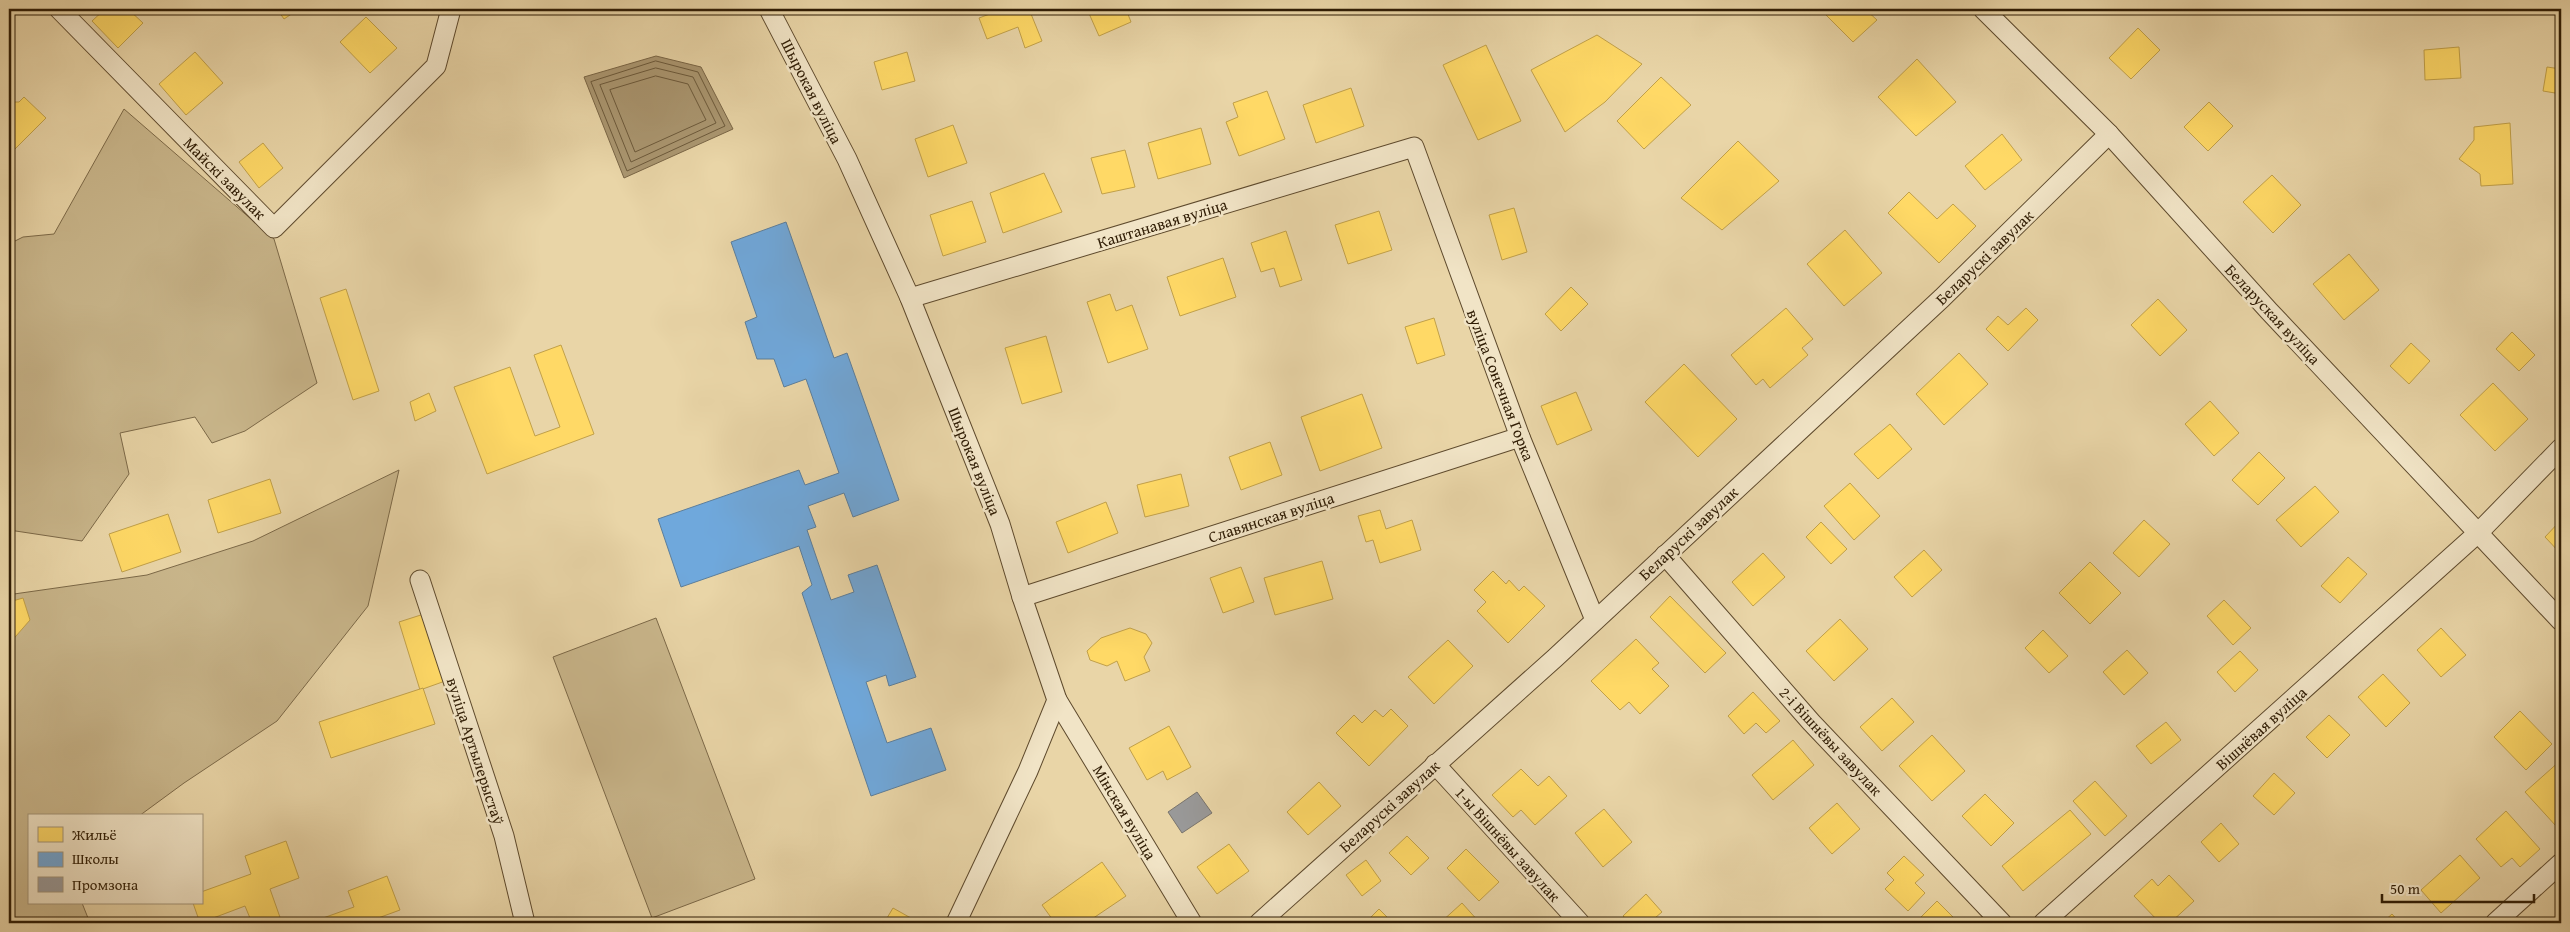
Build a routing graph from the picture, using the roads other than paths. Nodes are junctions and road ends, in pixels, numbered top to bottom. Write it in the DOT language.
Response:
graph roads {
  1 [pos="59,9"];
  2 [pos="451,9"];
  3 [pos="769,9"];
  4 [pos="1983,9"];
  5 [pos="2109,134"];
  6 [pos="1414,147"];
  7 [pos="910,298"];
  8 [pos="1520,436"];
  9 [pos="2561,448"];
  10 [pos="2479,532"];
  11 [pos="1665,555"];
  12 [pos="420,580"];
  13 [pos="1022,597"];
  14 [pos="1595,620"];
  15 [pos="2561,621"];
  16 [pos="1057,700"];
  17 [pos="1435,764"];
  18 [pos="2561,863"];
  19 [pos="525,923"];
  20 [pos="956,923"];
  21 [pos="1192,923"];
  22 [pos="1259,923"];
  23 [pos="1580,923"];
  24 [pos="2002,923"];
  25 [pos="2044,923"];
  26 [pos="2495,923"];
  1 -- 2 [label="street, Майскі завулак"];
  3 -- 7 [label="street, Шырокая вуліца"];
  4 -- 5 [label="street, Беларуская вуліца"];
  5 -- 10 [label="street, Беларуская вуліца"];
  5 -- 11 [label="street, Беларускі завулак"];
  6 -- 7 [label="street, Каштанавая вуліца"];
  6 -- 8 [label="street, вуліца Сонечная Горка"];
  7 -- 13 [label="street, Шырокая вуліца"];
  8 -- 13 [label="street, Славянская вуліца"];
  8 -- 14 [label="street, вуліца Сонечная Горка"];
  9 -- 10 [label="street, Вішнёвая вуліца"];
  10 -- 15 [label="street, Беларуская вуліца"];
  10 -- 25 [label="street, Вішнёвая вуліца"];
  11 -- 14 [label="street, Беларускі завулак"];
  11 -- 24 [label="street, 2-і Вішнёвы завулак"];
  12 -- 19 [label="street, вуліца Артылерыстаў"];
  13 -- 16 [label="street, Шырокая вуліца"];
  14 -- 17 [label="street, Беларускі завулак"];
  16 -- 20 [label="street"];
  16 -- 21 [label="street, Мінская вуліца"];
  17 -- 22 [label="street, Беларускі завулак"];
  17 -- 23 [label="street, 1-ы Вішнёвы завулак"];
  18 -- 26 [label="street"];
}
